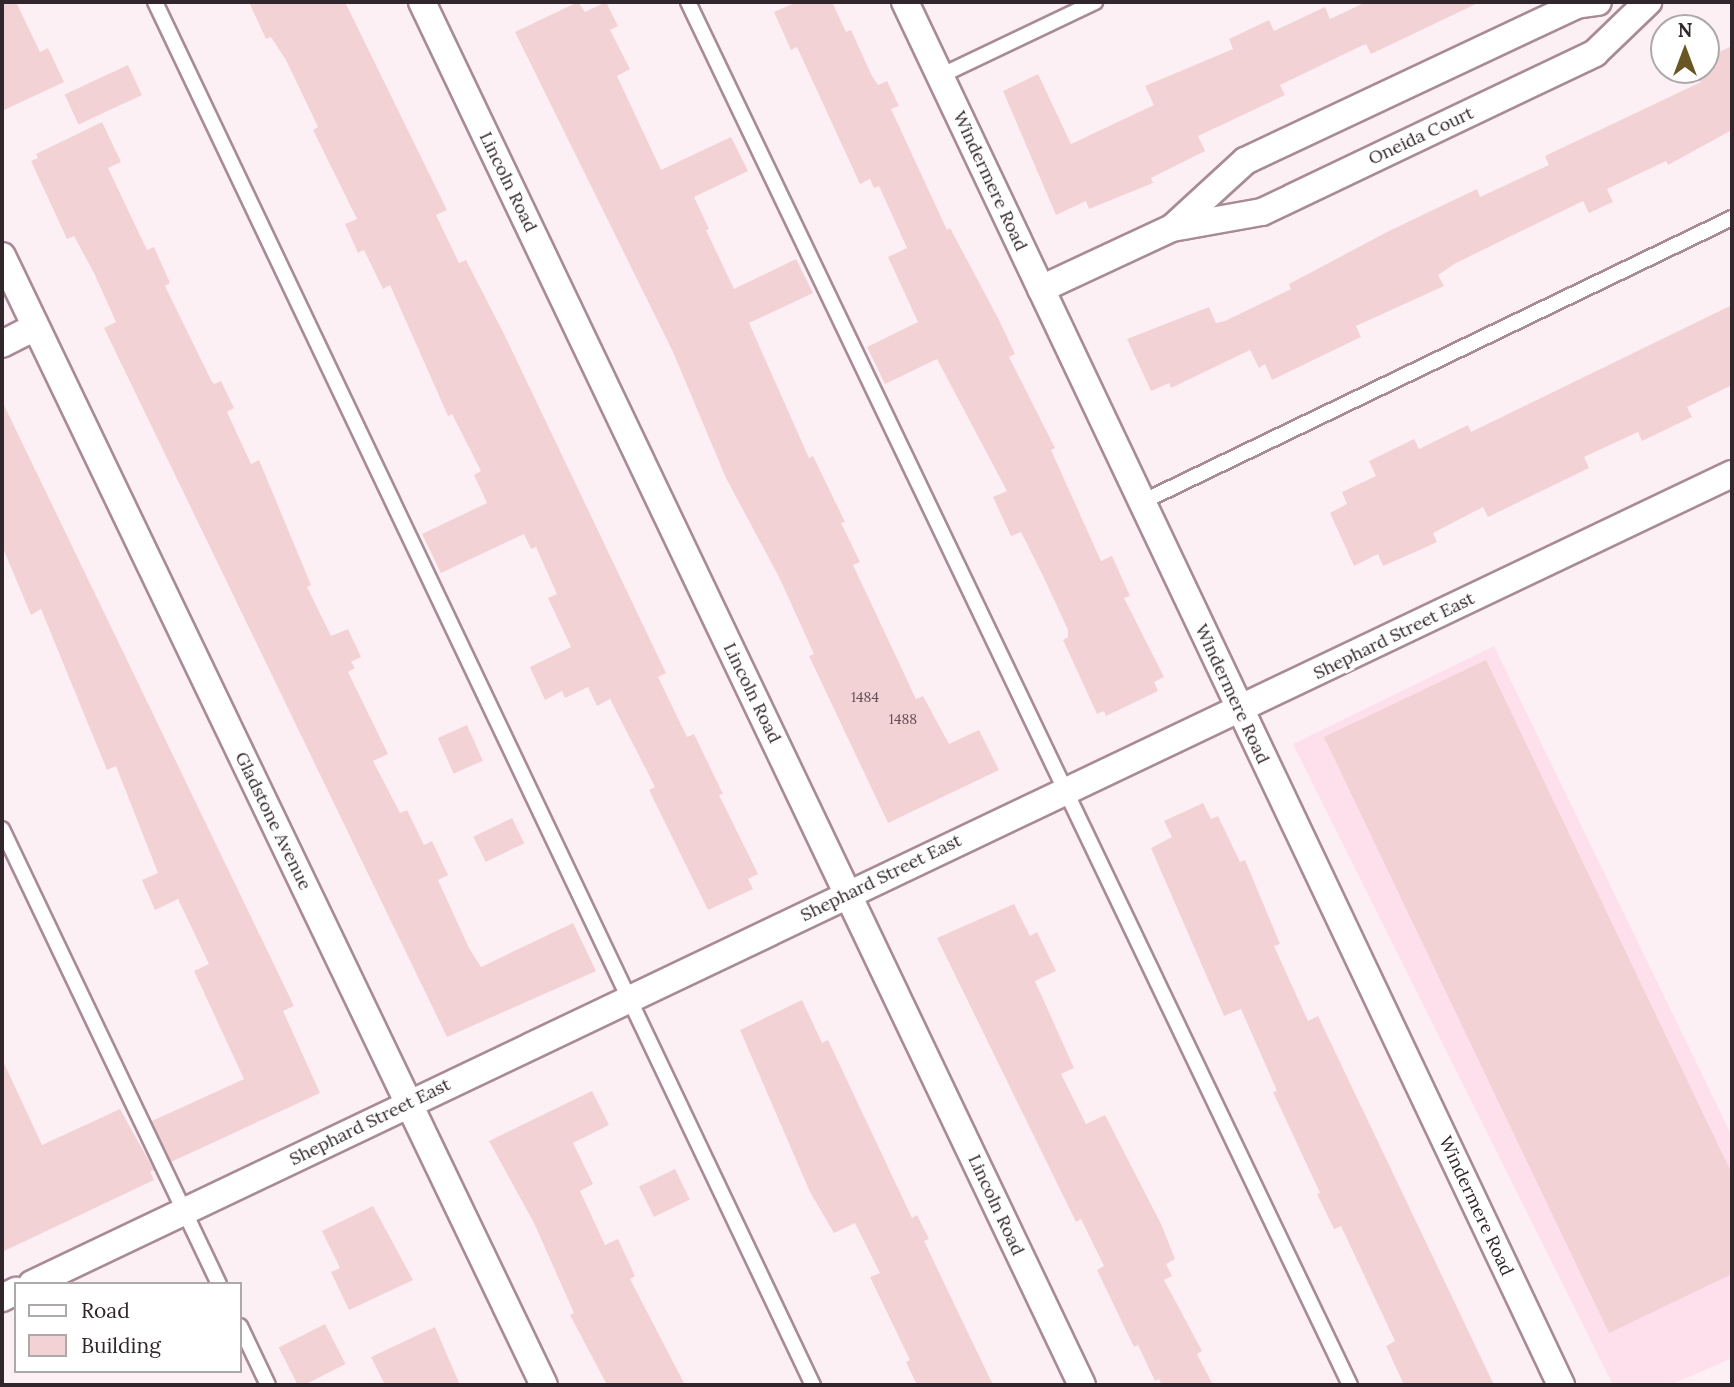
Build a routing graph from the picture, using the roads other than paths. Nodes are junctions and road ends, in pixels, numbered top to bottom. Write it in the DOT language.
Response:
graph roads {
  1 [pos="155,2"];
  2 [pos="422,2"];
  3 [pos="688,2"];
  4 [pos="905,2"];
  5 [pos="1095,2"];
  6 [pos="1598,2"];
  7 [pos="1648,2"];
  8 [pos="940,76"];
  9 [pos="1732,218"];
  10 [pos="1172,228"];
  11 [pos="2,256"];
  12 [pos="1041,289"];
  13 [pos="35,327"];
  14 [pos="2,344"];
  15 [pos="1732,474"];
  16 [pos="1142,502"];
  17 [pos="1240,710"];
  18 [pos="1065,790"];
  19 [pos="2,829"];
  20 [pos="848,894"];
  21 [pos="631,998"];
  22 [pos="409,1104"];
  23 [pos="185,1211"];
  24 [pos="36,1282"];
  25 [pos="218,1282"];
  26 [pos="242,1330"];
  27 [pos="268,1385"];
  28 [pos="544,1385"];
  29 [pos="813,1385"];
  30 [pos="1082,1385"];
  31 [pos="1350,1385"];
  32 [pos="1561,1385"];
  1 -- 21 [label="lane"];
  2 -- 20 [label="street, Lincoln Road"];
  3 -- 18 [label="lane"];
  4 -- 8 [label="street, Windermere Road"];
  5 -- 8 [label="lane"];
  6 -- 10 [label="street, Oneida Court"];
  7 -- 10 [label="street, Oneida Court"];
  8 -- 12 [label="street, Windermere Road"];
  9 -- 16 [label="lane"];
  10 -- 12 [label="street, Oneida Court"];
  11 -- 13 [label="street, Gladstone Avenue"];
  12 -- 16 [label="street, Windermere Road"];
  13 -- 14 [label="street"];
  13 -- 22 [label="street, Gladstone Avenue"];
  15 -- 17 [label="street, Shephard Street East"];
  16 -- 17 [label="street, Windermere Road"];
  17 -- 18 [label="street, Shephard Street East"];
  17 -- 32 [label="street, Windermere Road"];
  18 -- 20 [label="street, Shephard Street East"];
  18 -- 31 [label="lane"];
  19 -- 23 [label="lane"];
  20 -- 21 [label="street, Shephard Street East"];
  20 -- 30 [label="street, Lincoln Road"];
  21 -- 22 [label="street, Shephard Street East"];
  21 -- 29 [label="lane"];
  22 -- 23 [label="street, Shephard Street East"];
  22 -- 28 [label="street, Gladstone Avenue"];
  23 -- 24 [label="street, Shephard Street East"];
  23 -- 25 [label="lane"];
  26 -- 27 [label="lane"];
}
